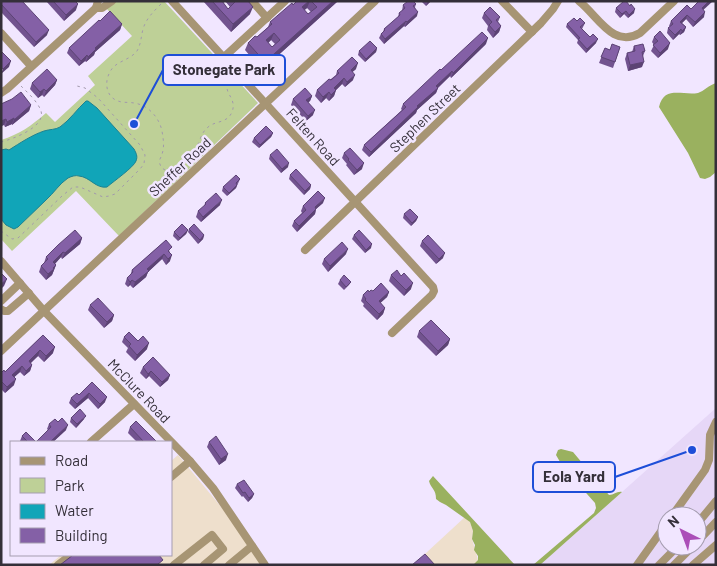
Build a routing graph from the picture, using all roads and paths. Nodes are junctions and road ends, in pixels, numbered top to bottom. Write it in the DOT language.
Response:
graph roads {
  1 [pos="90,1"];
  2 [pos="112,1"];
  3 [pos="172,1"];
  4 [pos="285,1"];
  5 [pos="375,1"];
  6 [pos="502,1"];
  7 [pos="558,1"];
  8 [pos="579,1"];
  9 [pos="674,1"];
  10 [pos="256,2"];
  11 [pos="97,4"];
  12 [pos="161,4"];
  13 [pos="267,18"];
  14 [pos="532,32"];
  15 [pos="1,33"];
  16 [pos="223,58"];
  17 [pos="31,66"];
  18 [pos="16,80"];
  19 [pos="230,80"];
  20 [pos="77,86"];
  21 [pos="1,93"];
  22 [pos="266,104"];
  23 [pos="1,142"];
  24 [pos="355,202"];
  25 [pos="1,232"];
  26 [pos="305,250"];
  27 [pos="1,261"];
  28 [pos="20,283"];
  29 [pos="29,293"];
  30 [pos="1,301"];
  31 [pos="1,308"];
  32 [pos="44,311"];
  33 [pos="392,333"];
  34 [pos="1,351"];
  35 [pos="134,404"];
  36 [pos="716,422"];
  37 [pos="92,441"];
  38 [pos="170,441"];
  39 [pos="172,443"];
  40 [pos="190,461"];
  41 [pos="172,475"];
  42 [pos="716,501"];
  43 [pos="679,506"];
  44 [pos="707,512"];
  45 [pos="716,522"];
  46 [pos="707,531"];
  47 [pos="657,537"];
  48 [pos="716,545"];
  49 [pos="252,546"];
  50 [pos="70,556"];
  51 [pos="668,556"];
  52 [pos="683,556"];
  53 [pos="208,564"];
  54 [pos="58,565"];
  55 [pos="174,565"];
  56 [pos="229,565"];
  57 [pos="264,565"];
  58 [pos="637,565"];
  59 [pos="659,565"];
  60 [pos="674,565"];
  61 [pos="693,565"];
  1 -- 11 [label="street"];
  2 -- 11 [label="street"];
  3 -- 16 [label="street, Felten Road"];
  4 -- 13 [label="street"];
  5 -- 22 [label="street, Sheffer Road"];
  6 -- 14 [label="street"];
  7 -- 14 [label="street, Stephen Street"];
  8 -- 9 [label="street"];
  10 -- 13 [label="street"];
  11 -- 17 [label="street"];
  12 -- 19 [label="path"];
  13 -- 16 [label="street"];
  14 -- 24 [label="street, Stephen Street"];
  15 -- 17 [label="street"];
  16 -- 22 [label="street, Felten Road"];
  17 -- 18 [label="street"];
  18 -- 21 [label="street"];
  18 -- 23 [label="path"];
  20 -- 25 [label="path"];
  22 -- 24 [label="street, Felten Road"];
  22 -- 32 [label="street, Sheffer Road"];
  24 -- 26 [label="street, Stephen Street"];
  24 -- 33 [label="street, Felten Road"];
  27 -- 28 [label="street, McClure Road"];
  28 -- 29 [label="street, McClure Road"];
  28 -- 30 [label="street"];
  29 -- 31 [label="street"];
  29 -- 32 [label="street, McClure Road"];
  32 -- 34 [label="street, Sheffer Road"];
  32 -- 35 [label="street, McClure Road"];
  35 -- 37 [label="street"];
  35 -- 38 [label="street, McClure Road"];
  36 -- 43 [label="street"];
  39 -- 40 [label="street, McClure Road"];
  40 -- 41 [label="street"];
  40 -- 49 [label="street, McClure Road"];
  42 -- 44 [label="street"];
  45 -- 46 [label="street"];
  47 -- 58 [label="street"];
  48 -- 61 [label="street"];
  49 -- 56 [label="street"];
  49 -- 57 [label="street, McClure Road"];
  50 -- 54 [label="street"];
  51 -- 59 [label="street"];
  52 -- 60 [label="street"];
  53 -- 55 [label="street"];
}
